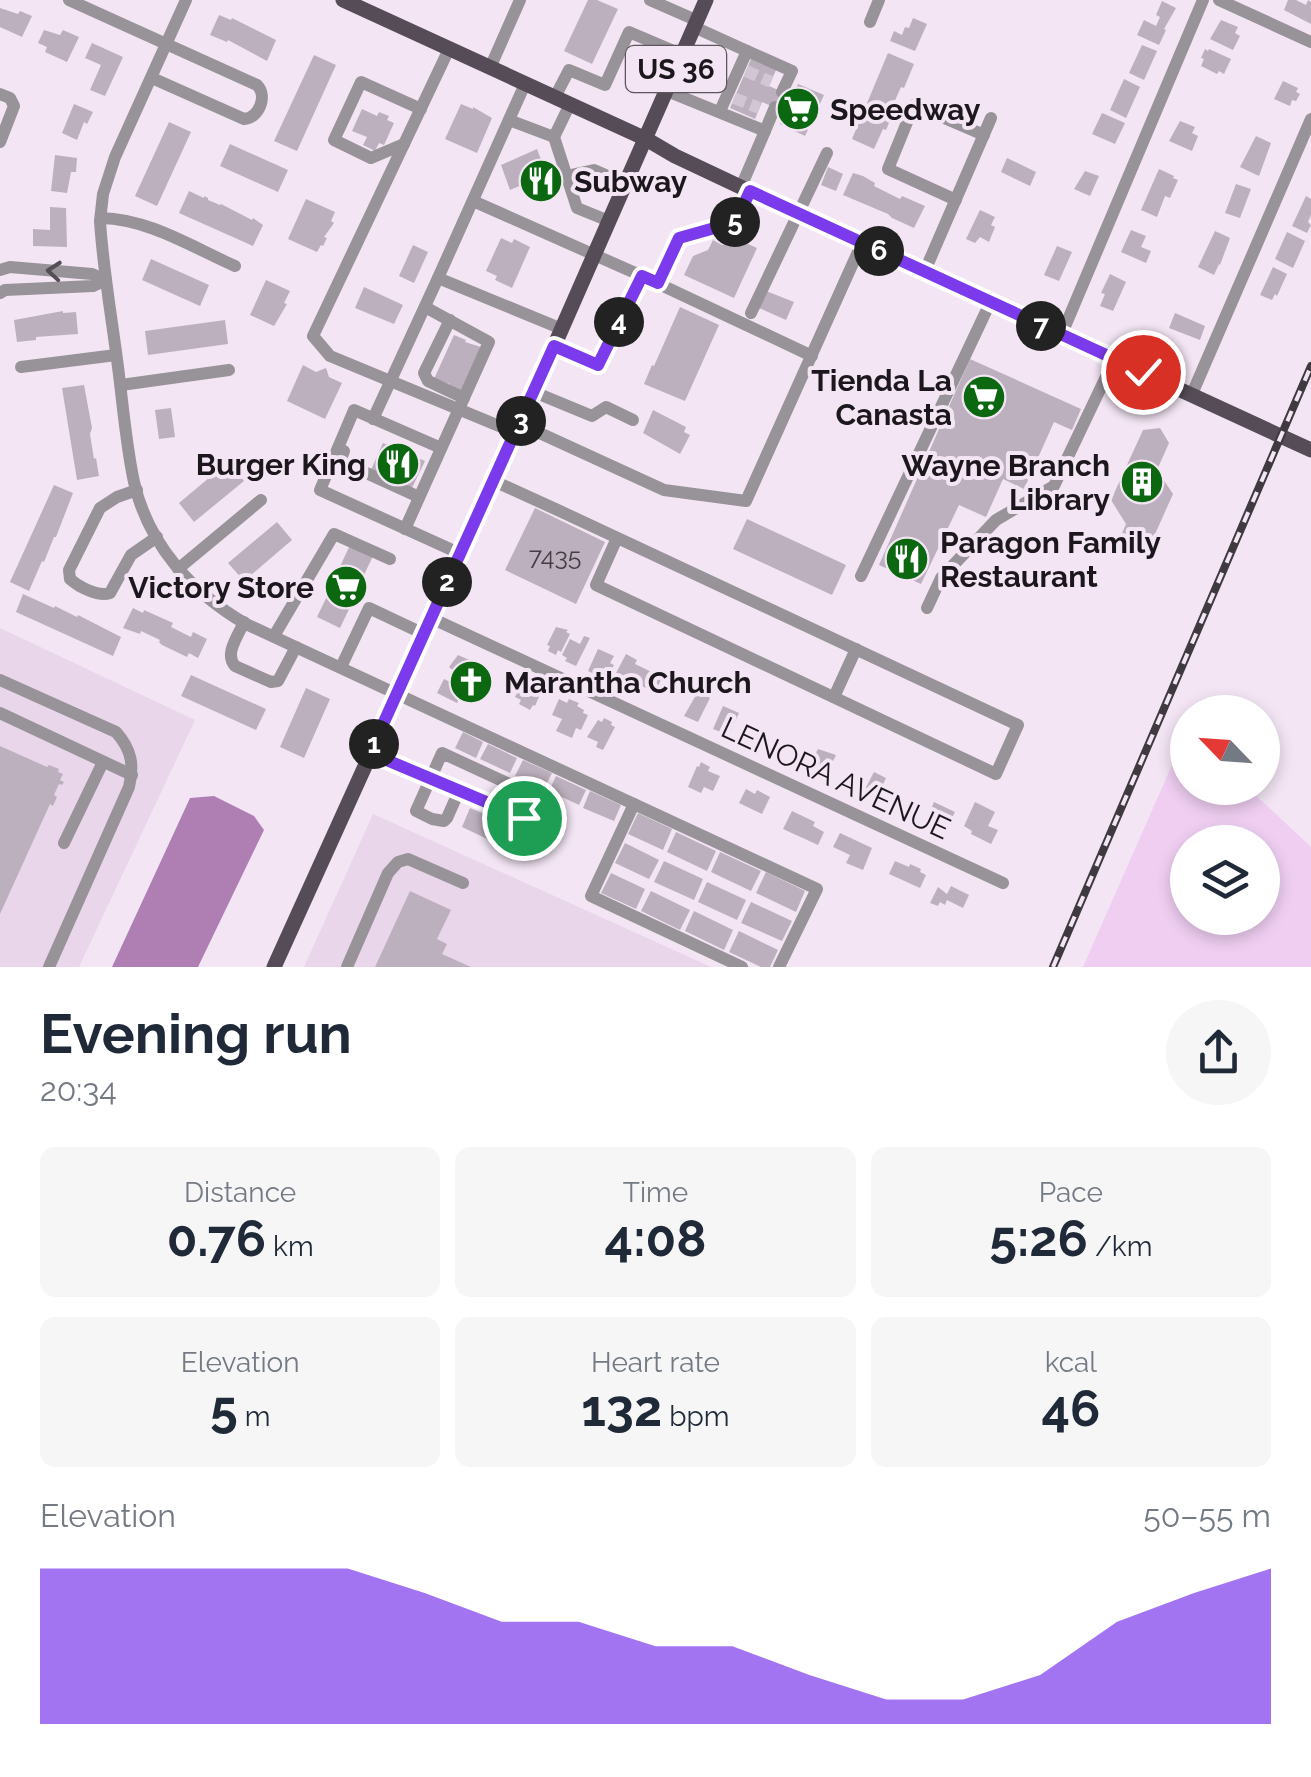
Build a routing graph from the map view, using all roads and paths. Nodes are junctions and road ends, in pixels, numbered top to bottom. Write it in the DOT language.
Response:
graph roads {
  1 [pos="68,0"];
  2 [pos="186,0"];
  3 [pos="343,0"];
  4 [pos="520,0"];
  5 [pos="650,0"];
  6 [pos="706,0"];
  7 [pos="879,0"];
  8 [pos="1203,0"];
  9 [pos="1220,0"];
  10 [pos="365,5"];
  11 [pos="870,22"];
  12 [pos="696,24"];
  13 [pos="1311,42"];
  14 [pos="166,44"];
  15 [pos="449,49"];
  16 [pos="747,51"];
  17 [pos="683,55"];
  18 [pos="490,68"];
  19 [pos="152,78"];
  20 [pos="525,84"];
  21 [pos="779,87"];
  22 [pos="667,91"];
  23 [pos="0,94"];
  24 [pos="562,101"];
  25 [pos="420,109"];
  26 [pos="769,110"];
  27 [pos="720,112"];
  28 [pos="991,118"];
  29 [pos="1311,119"];
  30 [pos="509,120"];
  31 [pos="765,131"];
  32 [pos="984,135"];
  33 [pos="554,137"];
  34 [pos="646,139"];
  35 [pos="0,142"];
  36 [pos="404,144"];
  37 [pos="827,152"];
  38 [pos="566,176"];
  39 [pos="626,184"];
  40 [pos="746,189"];
  41 [pos="473,200"];
  42 [pos="956,200"];
  43 [pos="798,214"];
  44 [pos="100,218"];
  45 [pos="609,221"];
  46 [pos="862,243"];
  47 [pos="595,254"];
  48 [pos="235,266"];
  49 [pos="0,270"];
  50 [pos="924,273"];
  51 [pos="642,276"];
  52 [pos="438,278"];
  53 [pos="106,280"];
  54 [pos="658,283"];
  55 [pos="0,293"];
  56 [pos="990,303"];
  57 [pos="425,307"];
  58 [pos="751,313"];
  59 [pos="450,320"];
  60 [pos="562,329"];
  61 [pos="1061,336"];
  62 [pos="554,346"];
  63 [pos="116,354"];
  64 [pos="812,356"];
  65 [pos="1114,360"];
  66 [pos="21,367"];
  67 [pos="229,370"];
  68 [pos="390,382"];
  69 [pos="120,385"];
  70 [pos="534,392"];
  71 [pos="1192,394"];
  72 [pos="462,404"];
  73 [pos="373,419"];
  74 [pos="633,420"];
  75 [pos="518,428"];
  76 [pos="343,435"];
  77 [pos="441,448"];
  78 [pos="1311,450"];
  79 [pos="494,481"];
  80 [pos="137,490"];
  81 [pos="419,497"];
  82 [pos="260,500"];
  83 [pos="405,528"];
  84 [pos="156,537"];
  85 [pos="618,538"];
  86 [pos="460,554"];
  87 [pos="390,559"];
  88 [pos="178,569"];
  89 [pos="860,576"];
  90 [pos="927,608"];
  91 [pos="431,618"];
  92 [pos="244,622"];
  93 [pos="424,634"];
  94 [pos="274,636"];
  95 [pos="296,647"];
  96 [pos="856,649"];
  97 [pos="341,667"];
  98 [pos="0,680"];
  99 [pos="397,693"];
  100 [pos="834,698"];
  101 [pos="0,714"];
  102 [pos="370,753"];
  103 [pos="103,762"];
  104 [pos="132,775"];
  105 [pos="430,778"];
  106 [pos="460,791"];
  107 [pos="634,804"];
  108 [pos="64,843"];
  109 [pos="1002,883"];
  110 [pos="463,884"];
  111 [pos="49,967"];
  112 [pos="274,967"];
  113 [pos="347,967"];
  114 [pos="742,967"];
  115 [pos="779,967"];
  1 -- 14 [label="street"];
  2 -- 14 [label="street"];
  3 -- 10 [label="main road"];
  4 -- 18 [label="street"];
  5 -- 12 [label="street"];
  6 -- 12 [label="main road, US 36"];
  7 -- 11 [label="street"];
  8 -- 61 [label="street"];
  9 -- 13 [label="street"];
  10 -- 15 [label="main road"];
  12 -- 16 [label="street"];
  12 -- 17 [label="main road, US 36"];
  14 -- 19 [label="street"];
  14 -- 19 [label="street"];
  15 -- 18 [label="main road"];
  15 -- 25 [label="street"];
  16 -- 21 [label="street"];
  16 -- 27 [label="street"];
  17 -- 22 [label="main road, US 36"];
  17 -- 24 [label="street"];
  18 -- 20 [label="main road"];
  19 -- 44 [label="street"];
  20 -- 24 [label="main road"];
  20 -- 30 [label="street"];
  22 -- 27 [label="street"];
  22 -- 34 [label="main road, US 36"];
  23 -- 35 [label="street"];
  24 -- 33 [label="street"];
  24 -- 34 [label="main road"];
  25 -- 36 [label="street"];
  25 -- 36 [label="street"];
  26 -- 31 [label="street"];
  27 -- 31 [label="street"];
  28 -- 32 [label="street"];
  29 -- 71 [label="street"];
  30 -- 33 [label="street"];
  30 -- 41 [label="street"];
  31 -- 40 [label="street"];
  32 -- 42 [label="street"];
  32 -- 42 [label="street"];
  33 -- 38 [label="street"];
  34 -- 39 [label="main road, US 36"];
  34 -- 40 [label="main road"];
  36 -- 68 [label="street"];
  37 -- 43 [label="street"];
  38 -- 39 [label="street"];
  38 -- 45 [label="street"];
  39 -- 45 [label="main road, US 36"];
  40 -- 43 [label="main road"];
  40 -- 54 [label="street"];
  41 -- 47 [label="street"];
  41 -- 52 [label="street"];
  42 -- 50 [label="street"];
  43 -- 46 [label="main road"];
  43 -- 58 [label="street"];
  44 -- 48 [label="street"];
  44 -- 53 [label="street"];
  45 -- 47 [label="main road, US 36"];
  46 -- 50 [label="main road"];
  46 -- 64 [label="street"];
  47 -- 51 [label="street"];
  47 -- 60 [label="main road, US 36"];
  53 -- 49 [label="street, one-way"];
  50 -- 56 [label="main road"];
  51 -- 54 [label="street"];
  51 -- 62 [label="street"];
  52 -- 57 [label="street"];
  52 -- 60 [label="street"];
  53 -- 55 [label="street"];
  53 -- 63 [label="street"];
  54 -- 64 [label="street"];
  56 -- 61 [label="main road"];
  56 -- 89 [label="street"];
  57 -- 59 [label="street"];
  57 -- 68 [label="street"];
  59 -- 72 [label="street"];
  59 -- 72 [label="street"];
  60 -- 62 [label="main road, US 36"];
  61 -- 65 [label="main road"];
  62 -- 70 [label="main road, US 36"];
  63 -- 66 [label="street"];
  63 -- 69 [label="street"];
  64 -- 75 [label="street"];
  65 -- 71 [label="main road"];
  65 -- 90 [label="street"];
  67 -- 69 [label="street"];
  68 -- 72 [label="street"];
  68 -- 73 [label="street"];
  69 -- 80 [label="street"];
  70 -- 74 [label="street"];
  70 -- 75 [label="main road, US 36"];
  71 -- 78 [label="main road"];
  72 -- 75 [label="street"];
  72 -- 77 [label="street"];
  73 -- 76 [label="street"];
  73 -- 77 [label="street"];
  75 -- 79 [label="main road, US 36"];
  76 -- 81 [label="street"];
  76 -- 83 [label="street"];
  77 -- 81 [label="street"];
  79 -- 85 [label="street"];
  79 -- 86 [label="main road, US 36"];
  80 -- 84 [label="street"];
  80 -- 84 [label="street"];
  81 -- 83 [label="street"];
  82 -- 88 [label="street"];
  83 -- 86 [label="street"];
  84 -- 88 [label="street"];
  85 -- 96 [label="street"];
  85 -- 100 [label="street"];
  86 -- 91 [label="main road, US 36"];
  87 -- 94 [label="street"];
  88 -- 92 [label="street"];
  91 -- 93 [label="main road, US 36"];
  91 -- 109 [label="street, LENORA AVENUE"];
  92 -- 94 [label="street"];
  92 -- 95 [label="street"];
  93 -- 97 [label="street"];
  93 -- 99 [label="main road, US 36"];
  94 -- 95 [label="street"];
  95 -- 97 [label="street"];
  96 -- 100 [label="street"];
  96 -- 100 [label="street"];
  97 -- 99 [label="street"];
  98 -- 104 [label="street"];
  99 -- 102 [label="main road, US 36"];
  99 -- 107 [label="street"];
  101 -- 103 [label="street"];
  102 -- 105 [label="street"];
  102 -- 112 [label="main road, US 36"];
  103 -- 104 [label="street"];
  103 -- 108 [label="street"];
  104 -- 111 [label="street"];
  105 -- 106 [label="street"];
  105 -- 106 [label="street"];
  105 -- 106 [label="street"];
  107 -- 114 [label="street"];
  107 -- 115 [label="street"];
  110 -- 113 [label="street"];
}
